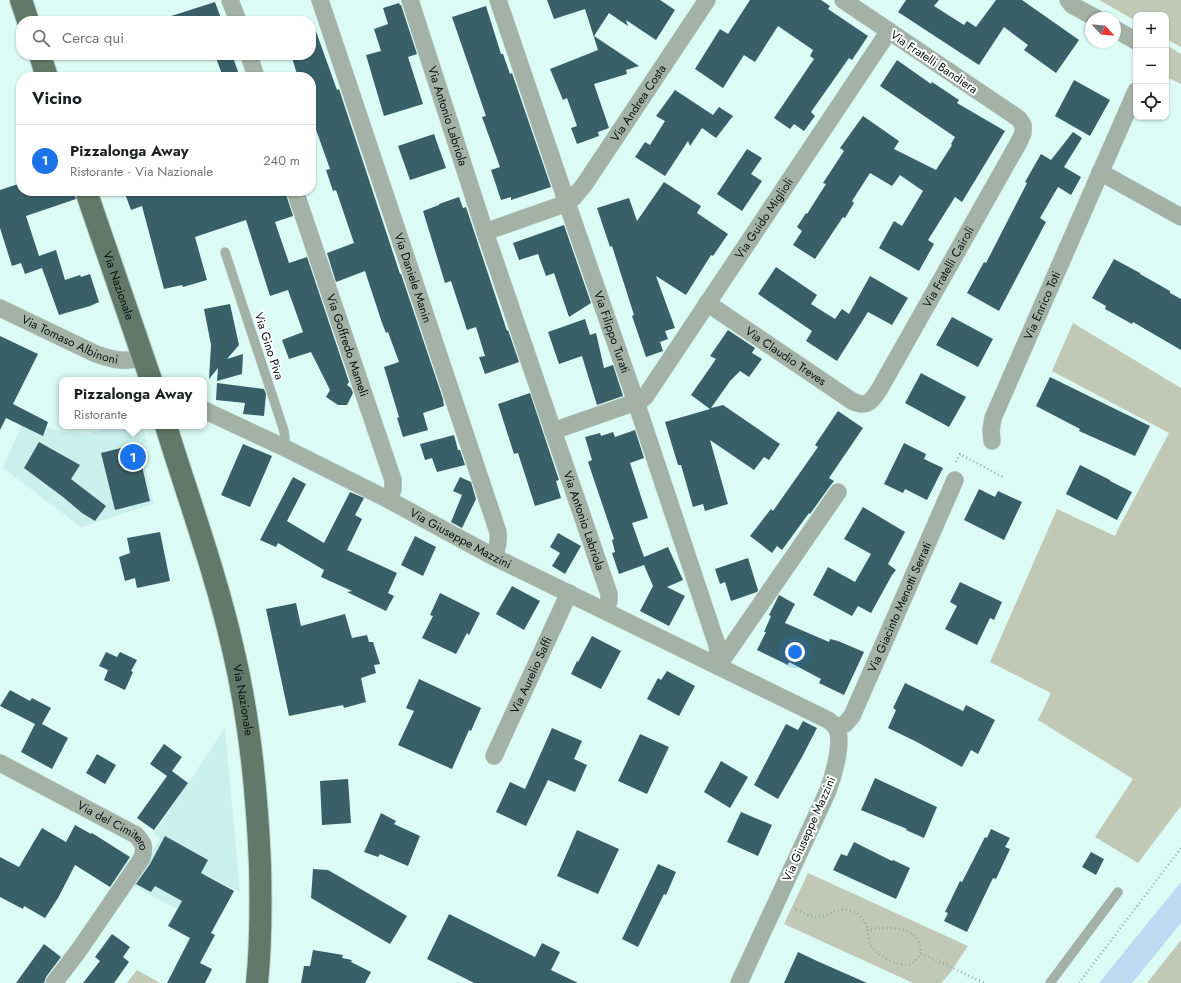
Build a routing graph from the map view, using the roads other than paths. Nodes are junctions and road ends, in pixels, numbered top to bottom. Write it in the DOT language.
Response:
graph roads {
  1 [pos="21,0"];
  2 [pos="230,0"];
  3 [pos="320,0"];
  4 [pos="410,0"];
  5 [pos="498,0"];
  6 [pos="707,0"];
  7 [pos="843,0"];
  8 [pos="1068,0"];
  9 [pos="1085,12"];
  10 [pos="26,16"];
  11 [pos="236,16"];
  12 [pos="889,32"];
  13 [pos="1121,32"];
  14 [pos="1133,39"];
  15 [pos="42,60"];
  16 [pos="251,60"];
  17 [pos="45,72"];
  18 [pos="254,72"];
  19 [pos="1133,98"];
  20 [pos="1023,125"];
  21 [pos="1100,172"];
  22 [pos="88,196"];
  23 [pos="297,196"];
  24 [pos="567,203"];
  25 [pos="1181,217"];
  26 [pos="485,232"];
  27 [pos="225,252"];
  28 [pos="707,303"];
  29 [pos="0,308"];
  30 [pos="142,357"];
  31 [pos="150,377"];
  32 [pos="636,402"];
  33 [pos="866,404"];
  34 [pos="207,411"];
  35 [pos="167,429"];
  36 [pos="553,431"];
  37 [pos="992,441"];
  38 [pos="283,447"];
  39 [pos="956,480"];
  40 [pos="838,492"];
  41 [pos="389,500"];
  42 [pos="494,557"];
  43 [pos="569,593"];
  44 [pos="606,611"];
  45 [pos="718,666"];
  46 [pos="837,727"];
  47 [pos="494,756"];
  48 [pos="0,763"];
  49 [pos="1118,892"];
  50 [pos="54,983"];
  51 [pos="258,983"];
  52 [pos="739,983"];
  53 [pos="1050,983"];
  1 -- 10 [label="main road"];
  2 -- 11 [label="street"];
  3 -- 42 [label="street, Via Daniele Manin"];
  4 -- 26 [label="street, Via Antonio Labriola"];
  5 -- 24 [label="street, Via Filippo Turati"];
  6 -- 24 [label="street, Via Andrea Costa"];
  7 -- 12 [label="street, Via Fratelli Bandiera"];
  8 -- 9 [label="street"];
  12 -- 20 [label="street, Via Fratelli Bandiera"];
  12 -- 28 [label="street, Via Guido Miglioli"];
  13 -- 14 [label="street"];
  15 -- 17 [label="main road"];
  16 -- 18 [label="street"];
  19 -- 21 [label="street, Via Enrico Toti"];
  20 -- 33 [label="street, Via Fratelli Cairoli"];
  21 -- 25 [label="street"];
  21 -- 37 [label="street, Via Enrico Toti"];
  22 -- 30 [label="main road, Via Nazionale"];
  23 -- 41 [label="street, Via Goffredo Mameli"];
  24 -- 26 [label="street"];
  24 -- 32 [label="street, Via Filippo Turati"];
  26 -- 36 [label="street, Via Antonio Labriola"];
  27 -- 38 [label="lane, Via Gino Piva"];
  28 -- 32 [label="street, Via Guido Miglioli"];
  28 -- 33 [label="street, Via Claudio Treves"];
  29 -- 30 [label="street, Via Tomaso Albinoni"];
  30 -- 31 [label="main road, Via Nazionale"];
  32 -- 36 [label="street"];
  32 -- 45 [label="street, Via Filippo Turati"];
  34 -- 38 [label="street, Via Giuseppe Mazzini"];
  35 -- 51 [label="main road, Via Nazionale"];
  36 -- 44 [label="street, Via Antonio Labriola"];
  38 -- 41 [label="street, Via Giuseppe Mazzini"];
  39 -- 46 [label="street, Via Giacinto Menotti Serrati"];
  40 -- 45 [label="street"];
  41 -- 42 [label="street, Via Giuseppe Mazzini"];
  42 -- 43 [label="street, Via Giuseppe Mazzini"];
  43 -- 44 [label="street, Via Giuseppe Mazzini"];
  43 -- 47 [label="street, Via Aurelio Saffi"];
  44 -- 45 [label="street, Via Giuseppe Mazzini"];
  45 -- 46 [label="street, Via Giuseppe Mazzini"];
  46 -- 52 [label="street, Via Giuseppe Mazzini"];
  48 -- 50 [label="street, Via del Cimitero"];
  49 -- 53 [label="lane"];
}
